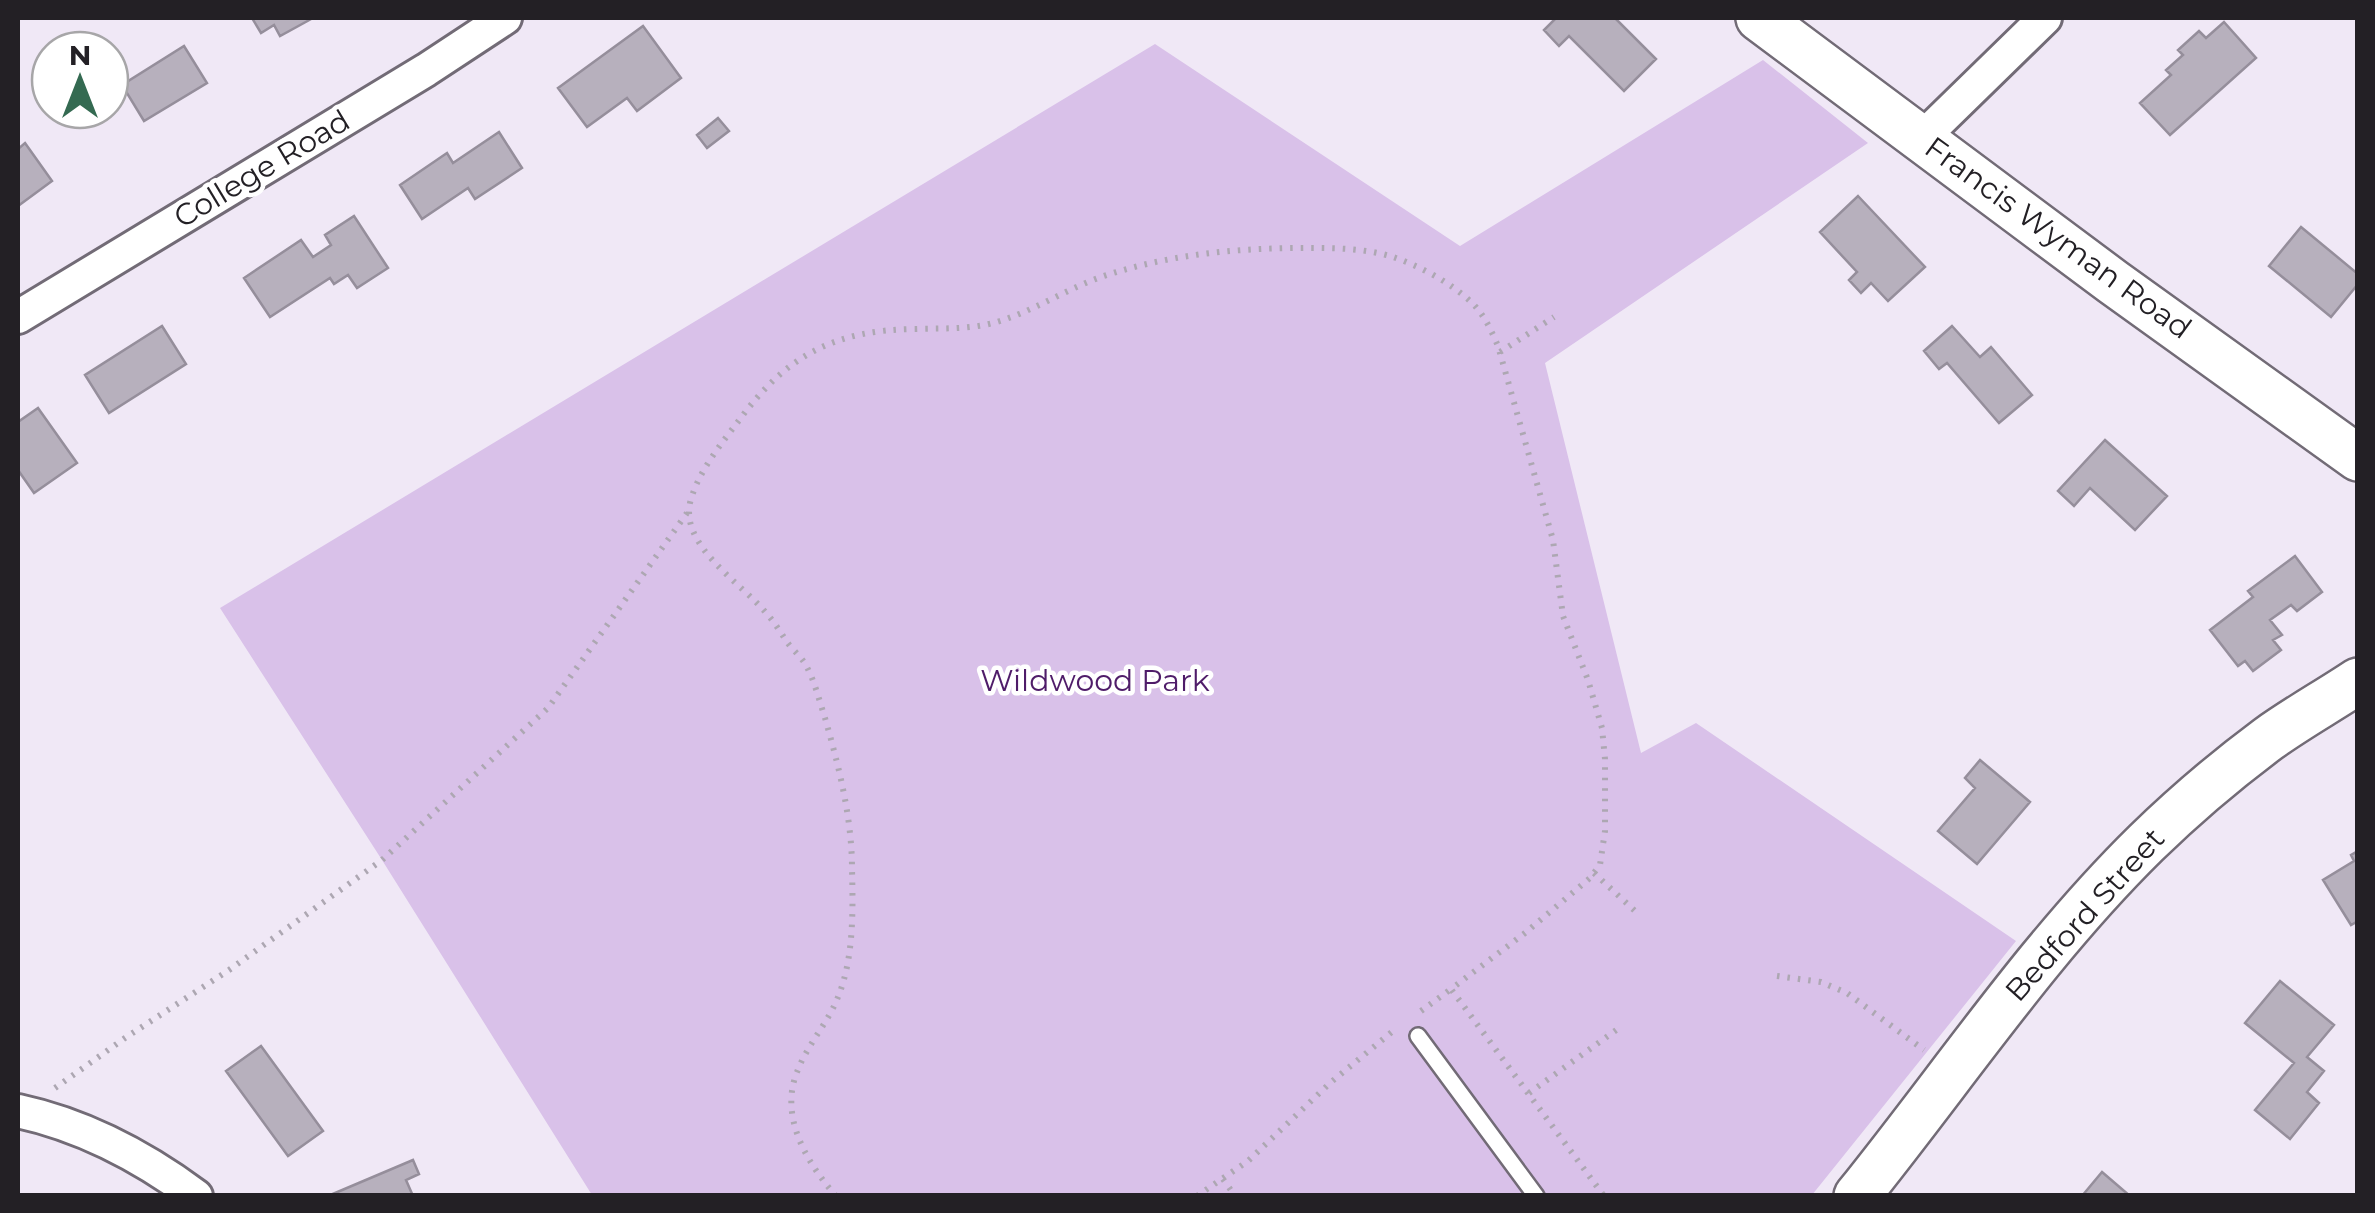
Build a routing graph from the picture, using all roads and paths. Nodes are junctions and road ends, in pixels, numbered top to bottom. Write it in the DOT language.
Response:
graph roads {
  1 [pos="506,18"];
  2 [pos="1759,18"];
  3 [pos="2045,18"];
  4 [pos="1922,138"];
  5 [pos="18,317"];
  6 [pos="1554,317"];
  7 [pos="1500,352"];
  8 [pos="2358,458"];
  9 [pos="689,510"];
  10 [pos="2358,681"];
  11 [pos="1594,873"];
  12 [pos="1635,911"];
  13 [pos="1776,976"];
  14 [pos="1452,989"];
  15 [pos="1408,1021"];
  16 [pos="1619,1028"];
  17 [pos="1418,1036"];
  18 [pos="1952,1072"];
  19 [pos="1529,1093"];
  20 [pos="20,1111"];
  21 [pos="1222,1179"];
  22 [pos="196,1196"];
  23 [pos="836,1196"];
  24 [pos="1197,1196"];
  25 [pos="1235,1196"];
  26 [pos="1536,1196"];
  27 [pos="1604,1196"];
  28 [pos="1857,1196"];
  1 -- 5 [label="street, College Road"];
  2 -- 4 [label="main road, Francis Wyman Road"];
  3 -- 4 [label="street"];
  4 -- 8 [label="main road, Francis Wyman Road"];
  6 -- 7 [label="path"];
  7 -- 9 [label="path"];
  7 -- 11 [label="path"];
  9 -- 20 [label="path"];
  9 -- 23 [label="path"];
  10 -- 18 [label="main road, Bedford Street"];
  11 -- 12 [label="path"];
  11 -- 14 [label="path"];
  13 -- 18 [label="path"];
  14 -- 15 [label="path"];
  14 -- 19 [label="path"];
  15 -- 17 [label="path"];
  15 -- 21 [label="path"];
  16 -- 19 [label="path"];
  17 -- 26 [label="lane"];
  18 -- 28 [label="main road, Bedford Street"];
  19 -- 27 [label="path"];
  20 -- 22 [label="street"];
  21 -- 24 [label="path"];
  21 -- 25 [label="path"];
}
